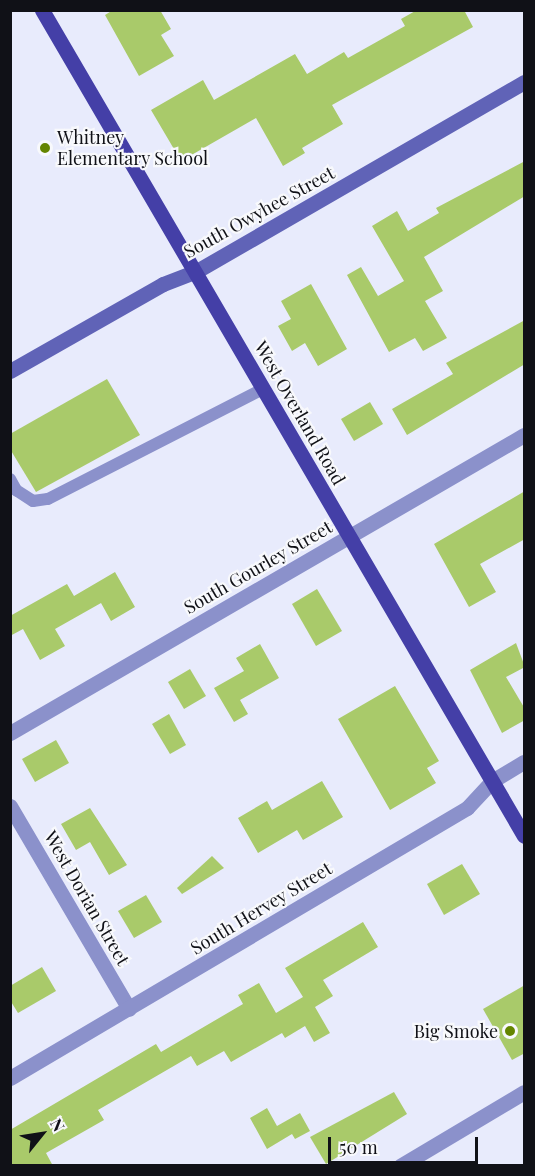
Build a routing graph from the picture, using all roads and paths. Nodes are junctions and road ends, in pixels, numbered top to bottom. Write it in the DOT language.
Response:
graph roads {
  1 [pos="42,10"];
  2 [pos="525,82"];
  3 [pos="195,272"];
  4 [pos="10,371"];
  5 [pos="263,389"];
  6 [pos="525,435"];
  7 [pos="10,479"];
  8 [pos="350,537"];
  9 [pos="10,733"];
  10 [pos="525,762"];
  11 [pos="492,781"];
  12 [pos="10,806"];
  13 [pos="525,836"];
  14 [pos="129,1009"];
  15 [pos="10,1078"];
  16 [pos="525,1092"];
  17 [pos="400,1166"];
  1 -- 3 [label="main road, West Overland Road"];
  2 -- 3 [label="street, South Owyhee Street"];
  3 -- 4 [label="street, South Owyhee Street"];
  3 -- 5 [label="main road, West Overland Road"];
  5 -- 7 [label="lane"];
  5 -- 8 [label="main road, West Overland Road"];
  6 -- 8 [label="street, South Gourley Street"];
  8 -- 9 [label="street, South Gourley Street"];
  8 -- 11 [label="main road, West Overland Road"];
  10 -- 11 [label="street, South Hervey Street"];
  11 -- 13 [label="main road, West Overland Road"];
  11 -- 14 [label="street, South Hervey Street"];
  12 -- 14 [label="street, West Dorian Street"];
  14 -- 15 [label="street, South Hervey Street"];
  16 -- 17 [label="street"];
}
